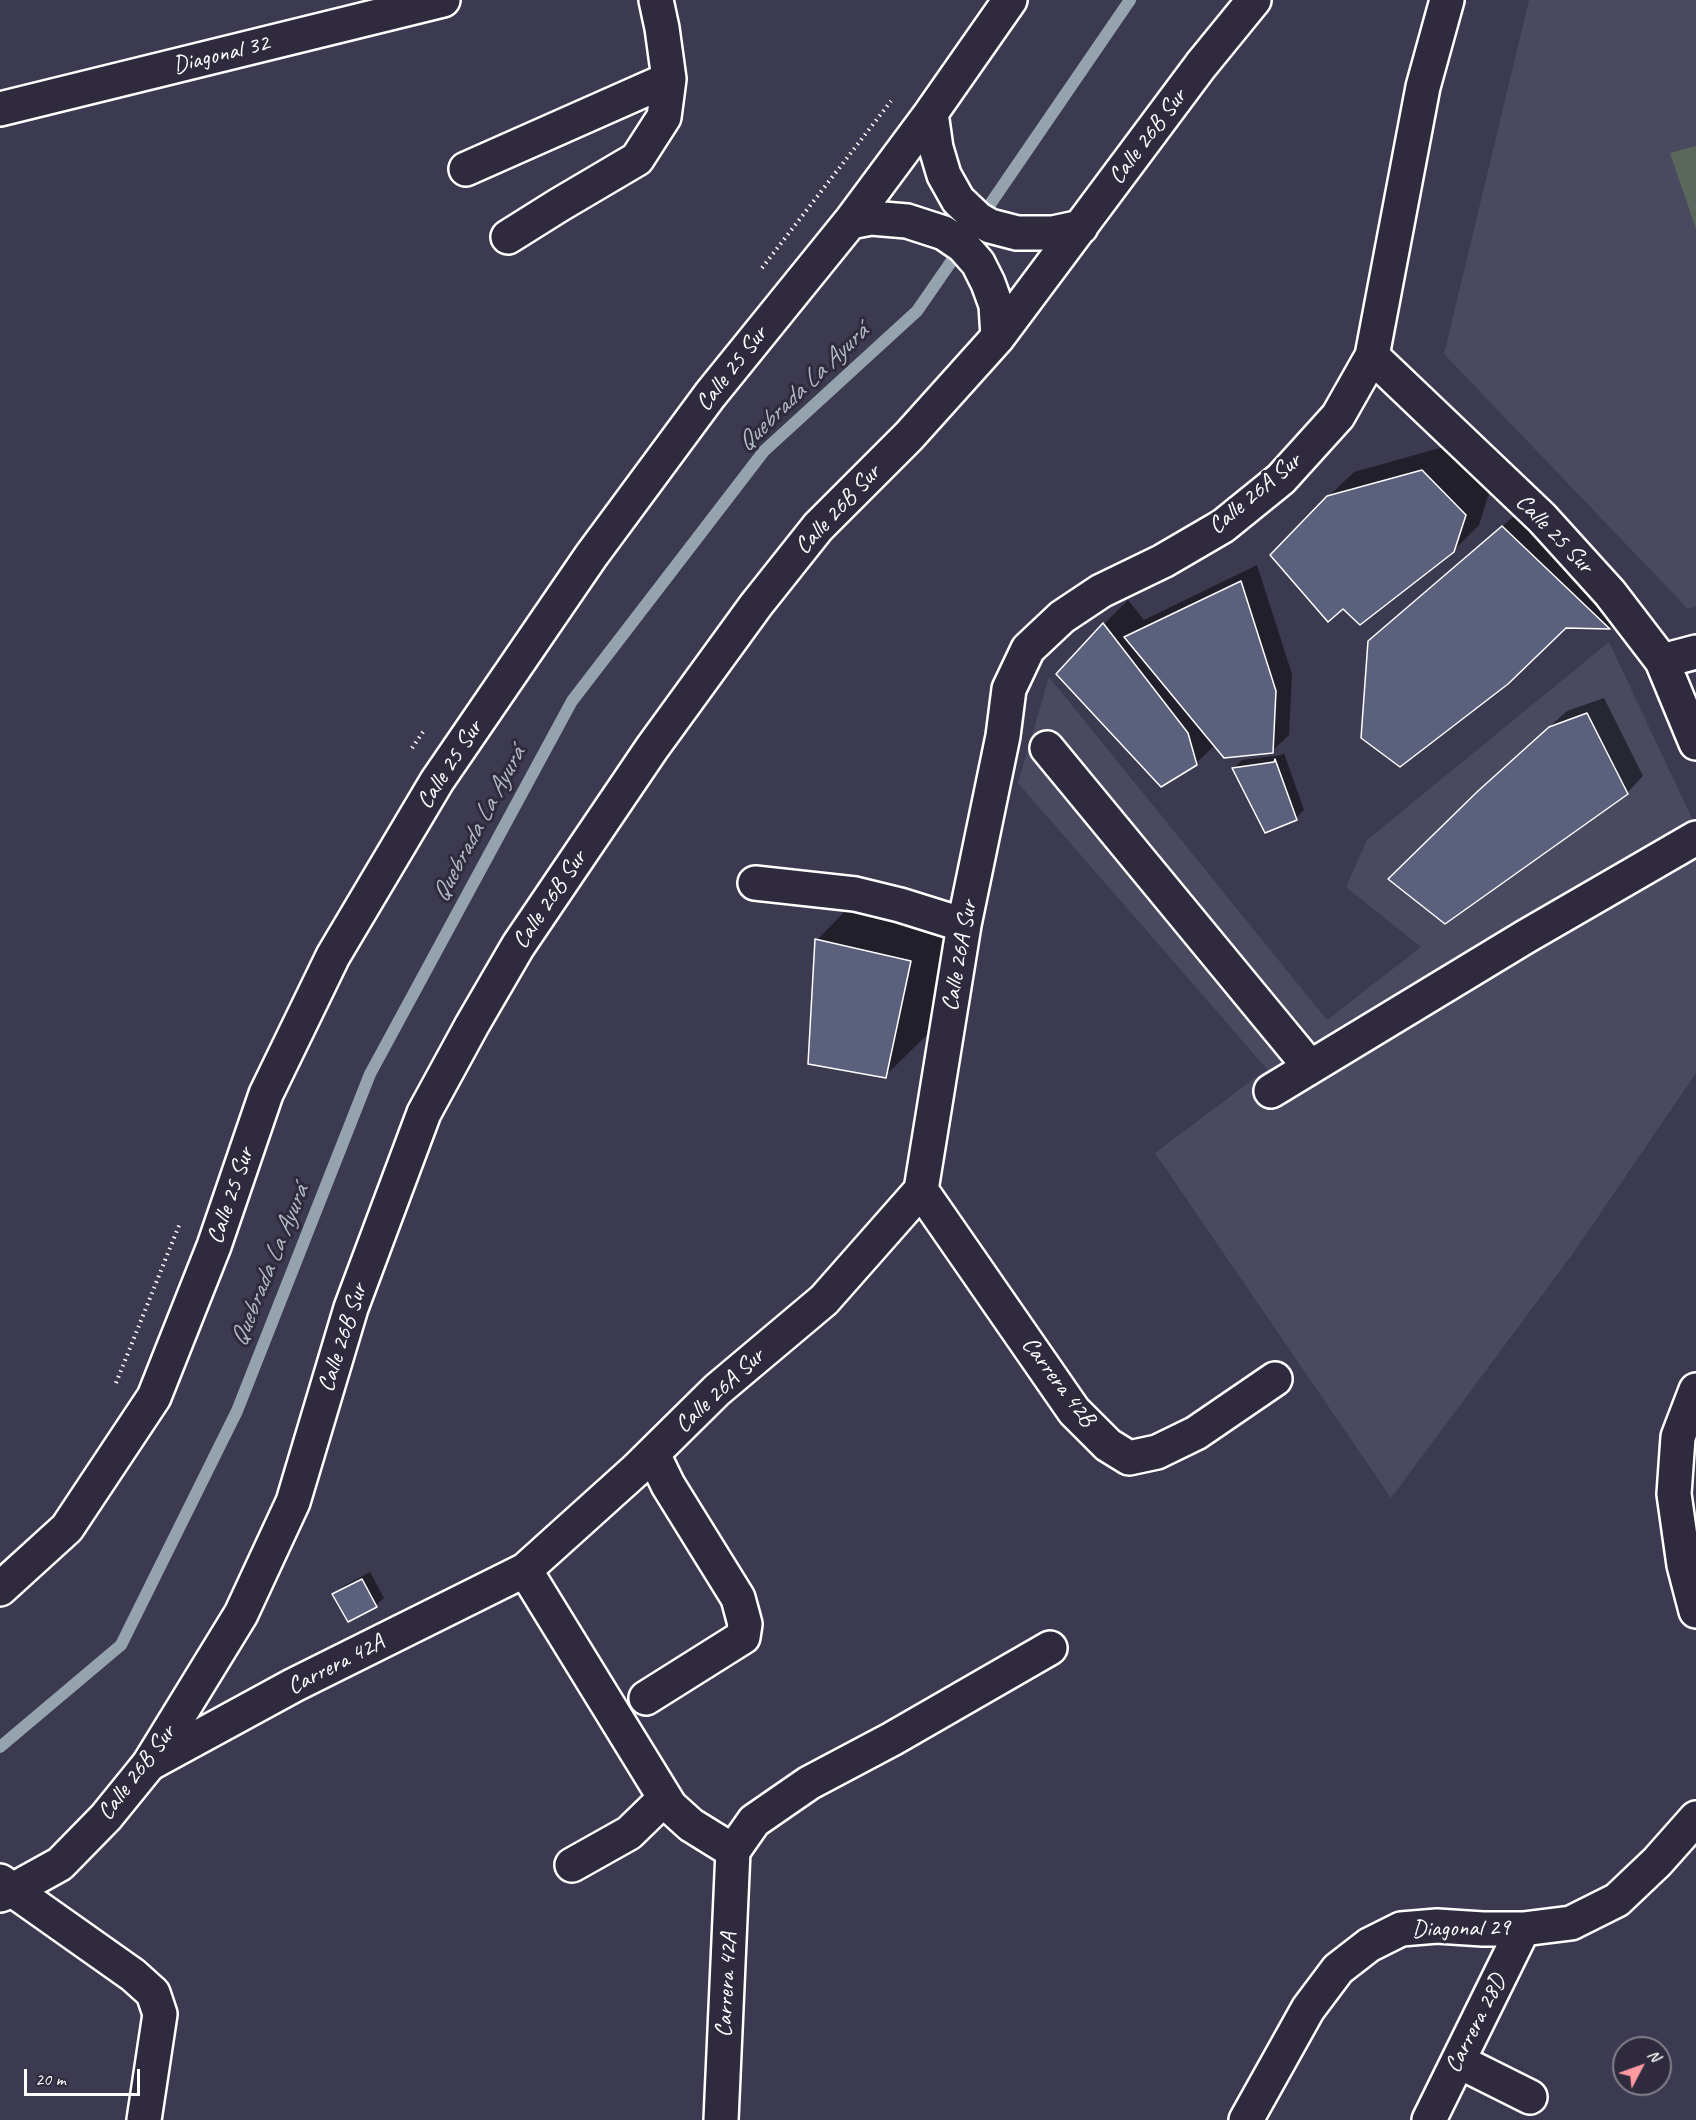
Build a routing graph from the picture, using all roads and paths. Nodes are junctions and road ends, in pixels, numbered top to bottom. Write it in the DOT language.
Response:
graph roads {
  1 [pos="442,0"];
  2 [pos="656,0"];
  3 [pos="1010,0"];
  4 [pos="1254,0"];
  5 [pos="1447,0"];
  6 [pos="669,79"];
  7 [pos="0,109"];
  8 [pos="931,112"];
  9 [pos="466,169"];
  10 [pos="850,222"];
  11 [pos="1081,227"];
  12 [pos="508,237"];
  13 [pos="998,337"];
  14 [pos="1372,356"];
  15 [pos="1696,652"];
  16 [pos="1662,661"];
  17 [pos="1696,743"];
  18 [pos="1047,748"];
  19 [pos="1696,838"];
  20 [pos="755,883"];
  21 [pos="964,925"];
  22 [pos="1310,1068"];
  23 [pos="1271,1091"];
  24 [pos="921,1190"];
  25 [pos="1275,1379"];
  26 [pos="1696,1390"];
  27 [pos="654,1454"];
  28 [pos="1686,1469"];
  29 [pos="1690,1565"];
  30 [pos="525,1570"];
  31 [pos="0,1589"];
  32 [pos="1696,1611"];
  33 [pos="1050,1648"];
  34 [pos="646,1698"];
  35 [pos="149,1764"];
  36 [pos="665,1798"];
  37 [pos="1696,1818"];
  38 [pos="733,1851"];
  39 [pos="572,1865"];
  40 [pos="4,1888"];
  41 [pos="1523,1929"];
  42 [pos="1458,2061"];
  43 [pos="1530,2097"];
  44 [pos="144,2120"];
  45 [pos="721,2120"];
  46 [pos="1246,2120"];
  47 [pos="1429,2120"];
  1 -- 7 [label="street, Diagonal 32"];
  2 -- 6 [label="street"];
  3 -- 8 [label="street, Calle 25 Sur"];
  4 -- 11 [label="street, Calle 26B Sur"];
  5 -- 14 [label="street, Calle 26A Sur"];
  6 -- 9 [label="street"];
  6 -- 12 [label="street"];
  8 -- 10 [label="street, Calle 25 Sur"];
  8 -- 11 [label="street"];
  10 -- 13 [label="street"];
  10 -- 31 [label="street, Calle 25 Sur"];
  11 -- 13 [label="street, Calle 26B Sur"];
  13 -- 35 [label="street, Calle 26B Sur"];
  14 -- 16 [label="street, Calle 25 Sur"];
  14 -- 21 [label="street, Calle 26A Sur"];
  15 -- 16 [label="street"];
  16 -- 17 [label="street, Calle 25 Sur"];
  18 -- 22 [label="street"];
  19 -- 22 [label="street"];
  20 -- 21 [label="street"];
  21 -- 24 [label="street, Calle 26A Sur"];
  22 -- 23 [label="street"];
  24 -- 25 [label="street, Carrera 42B"];
  24 -- 27 [label="street, Calle 26A Sur"];
  26 -- 28 [label="street"];
  27 -- 30 [label="street, Calle 26A Sur"];
  27 -- 34 [label="street"];
  28 -- 29 [label="street"];
  29 -- 32 [label="street"];
  30 -- 35 [label="street, Carrera 42A"];
  30 -- 36 [label="street"];
  33 -- 38 [label="street"];
  35 -- 40 [label="street, Calle 26B Sur"];
  36 -- 38 [label="street"];
  36 -- 39 [label="street"];
  37 -- 41 [label="street, Diagonal 29"];
  38 -- 45 [label="street, Carrera 42A"];
  40 -- 44 [label="street"];
  41 -- 42 [label="street, Carrera 28D"];
  41 -- 46 [label="street, Diagonal 29"];
  42 -- 43 [label="street"];
  42 -- 47 [label="street, Carrera 28D"];
}
